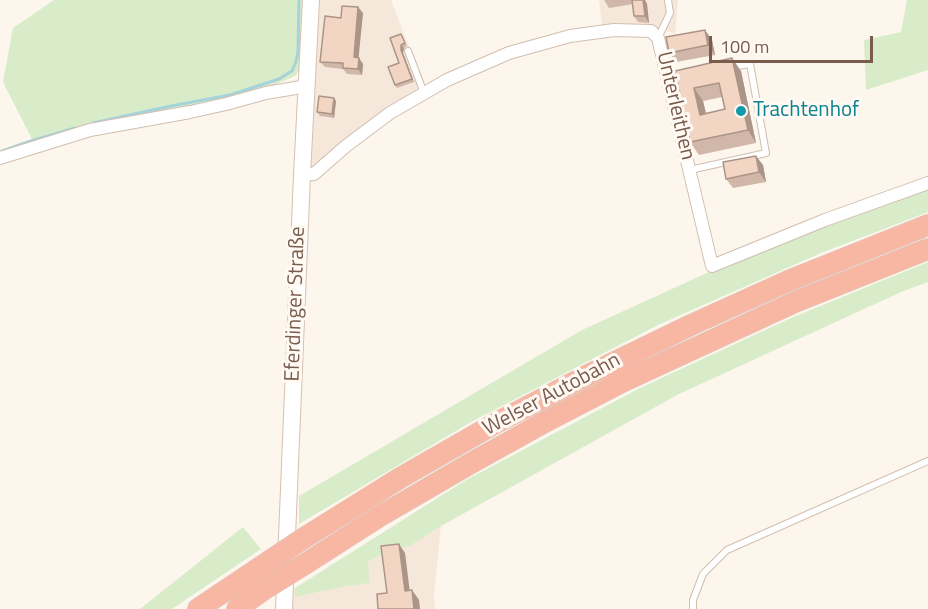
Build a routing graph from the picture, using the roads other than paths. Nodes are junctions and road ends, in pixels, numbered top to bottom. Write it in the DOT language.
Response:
graph roads {
  1 [pos="311,0"];
  2 [pos="668,0"];
  3 [pos="658,38"];
  4 [pos="408,51"];
  5 [pos="727,68"];
  6 [pos="307,86"];
  7 [pos="424,93"];
  8 [pos="0,158"];
  9 [pos="690,170"];
  10 [pos="302,176"];
  11 [pos="928,183"];
  12 [pos="928,225"];
  13 [pos="928,249"];
  14 [pos="928,461"];
  15 [pos="198,609"];
  16 [pos="237,609"];
  17 [pos="284,609"];
  18 [pos="693,609"];
  1 -- 6 [label="main road, Eferdinger Straße"];
  2 -- 3 [label="lane"];
  3 -- 7 [label="street, Unterleithen"];
  3 -- 9 [label="street, Unterleithen"];
  4 -- 7 [label="lane"];
  5 -- 9 [label="lane"];
  6 -- 8 [label="street"];
  6 -- 10 [label="main road, Eferdinger Straße"];
  7 -- 10 [label="street, Unterleithen"];
  9 -- 11 [label="street, Unterleithen"];
  10 -- 17 [label="main road, Eferdinger Straße"];
  12 -- 15 [label="highway, Welser Autobahn, bridge"];
  13 -- 16 [label="highway, Welser Autobahn, bridge"];
  14 -- 18 [label="lane"];
}
